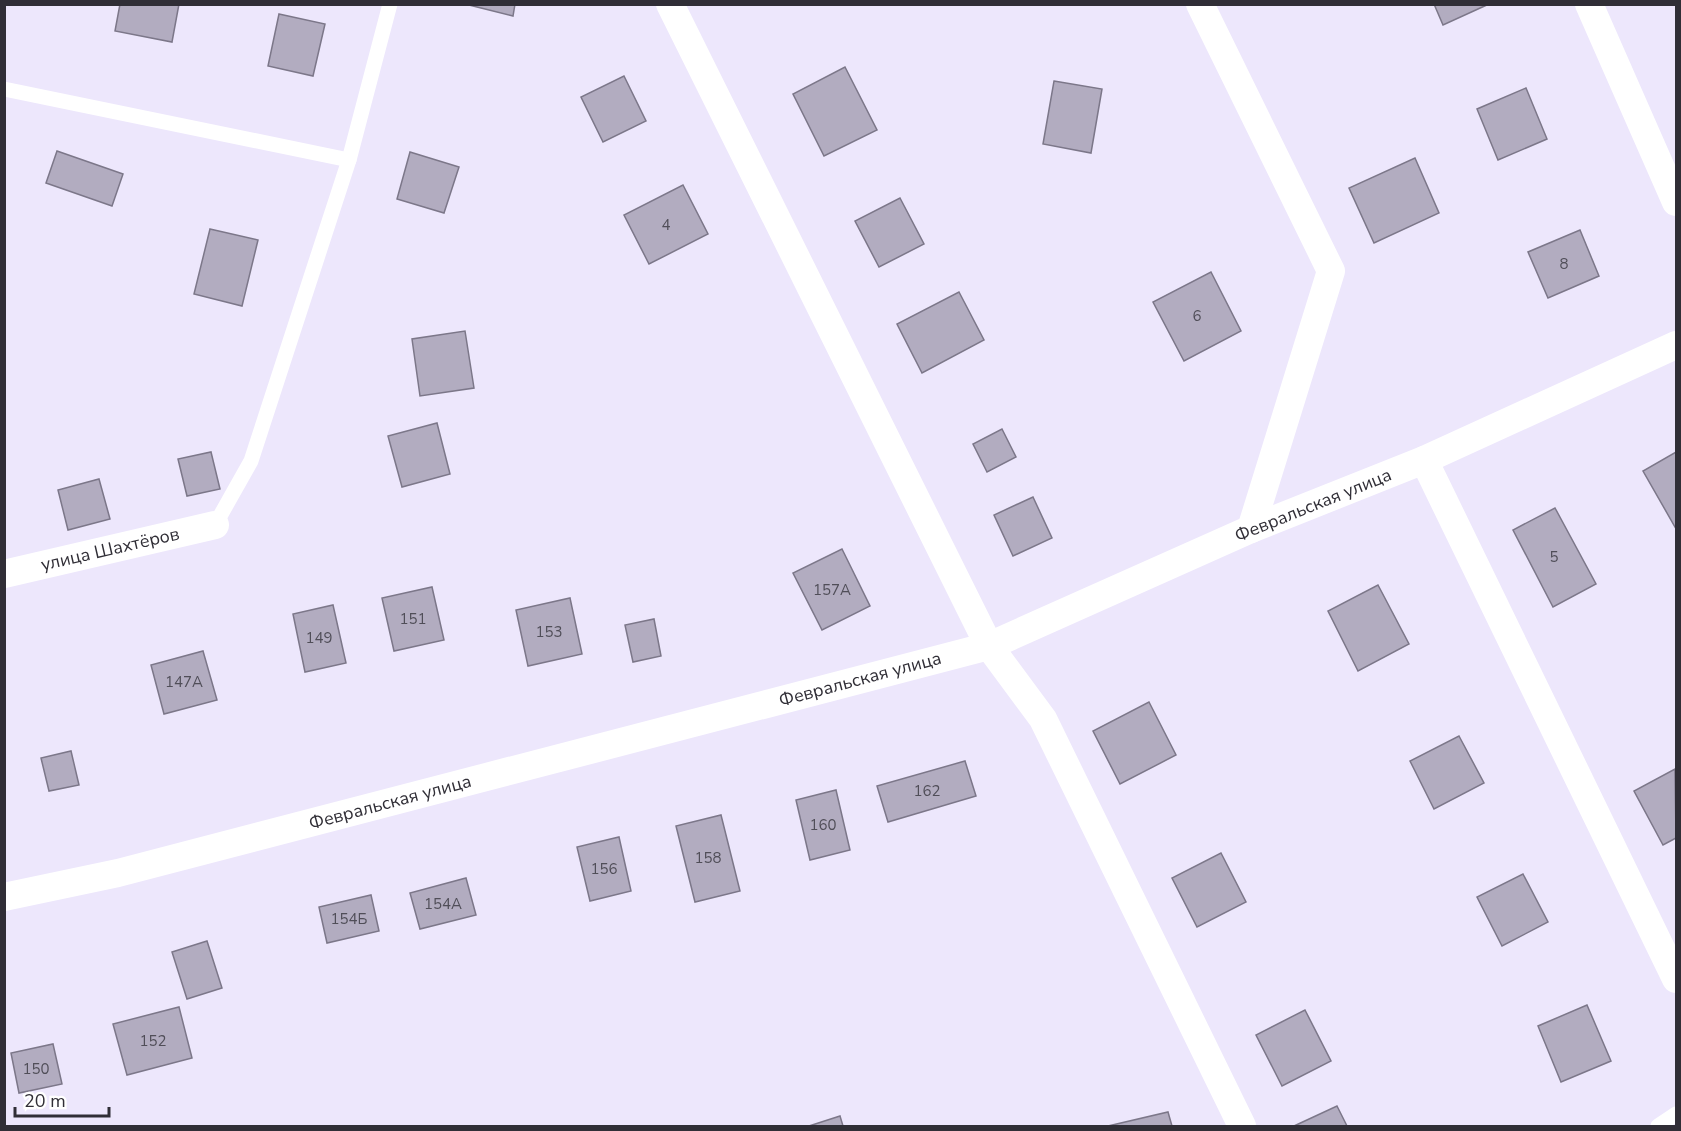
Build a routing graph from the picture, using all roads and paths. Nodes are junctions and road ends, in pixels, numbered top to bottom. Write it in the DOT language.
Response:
graph roads {
  1 [pos="390,4"];
  2 [pos="670,4"];
  3 [pos="1200,4"];
  4 [pos="1589,4"];
  5 [pos="4,88"];
  6 [pos="1668,154"];
  7 [pos="349,160"];
  8 [pos="1677,202"];
  9 [pos="1677,345"];
  10 [pos="1424,460"];
  11 [pos="214,525"];
  12 [pos="1251,529"];
  13 [pos="4,574"];
  14 [pos="989,646"];
  15 [pos="4,897"];
  16 [pos="1677,979"];
  17 [pos="1677,1114"];
  18 [pos="1242,1126"];
  19 [pos="1658,1126"];
  1 -- 7 [label="lane"];
  2 -- 14 [label="street"];
  3 -- 12 [label="street"];
  4 -- 6 [label="street"];
  5 -- 7 [label="lane"];
  6 -- 8 [label="street"];
  7 -- 11 [label="lane"];
  9 -- 10 [label="street, Февральская улица"];
  10 -- 12 [label="street, Февральская улица"];
  10 -- 16 [label="street"];
  11 -- 13 [label="street, улица Шахтёров"];
  12 -- 14 [label="street, Февральская улица"];
  14 -- 15 [label="street, Февральская улица"];
  14 -- 18 [label="street"];
  17 -- 19 [label="lane"];
}
